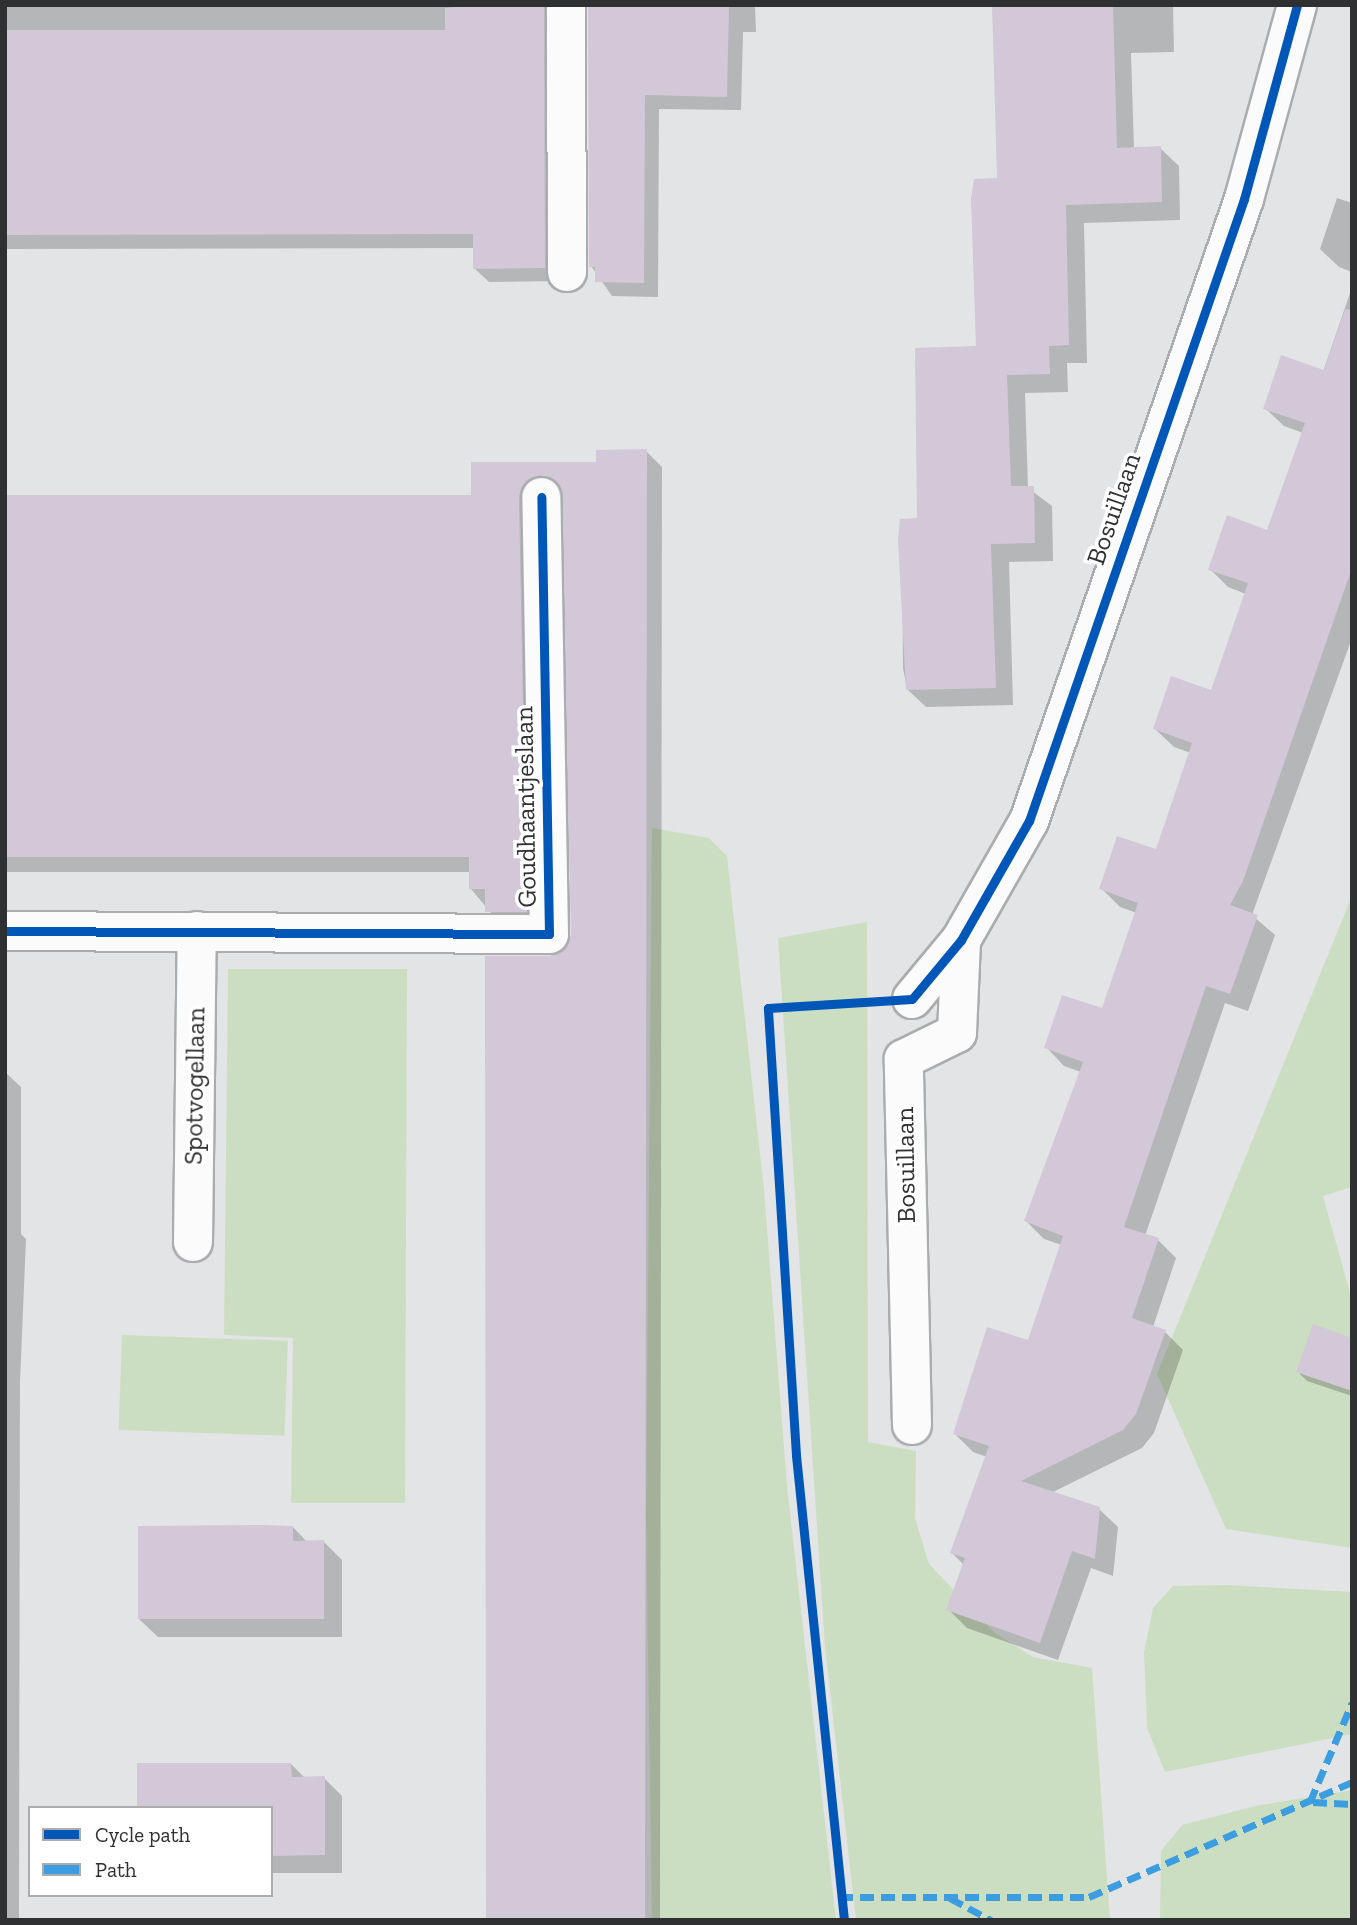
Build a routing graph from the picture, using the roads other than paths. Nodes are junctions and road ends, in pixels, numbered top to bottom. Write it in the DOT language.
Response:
graph roads {
  1 [pos="566,5"];
  2 [pos="1297,5"];
  3 [pos="567,272"];
  4 [pos="541,497"];
  5 [pos="197,931"];
  6 [pos="5,932"];
  7 [pos="961,940"];
  8 [pos="912,999"];
  9 [pos="193,1242"];
  10 [pos="912,1424"];
  1 -- 3 [label="street"];
  2 -- 7 [label="street, Bosuillaan"];
  4 -- 5 [label="street, Goudhaantjeslaan"];
  5 -- 6 [label="street"];
  5 -- 9 [label="street, Spotvogellaan"];
  7 -- 8 [label="street, Bosuillaan"];
  7 -- 10 [label="street, Bosuillaan"];
}
